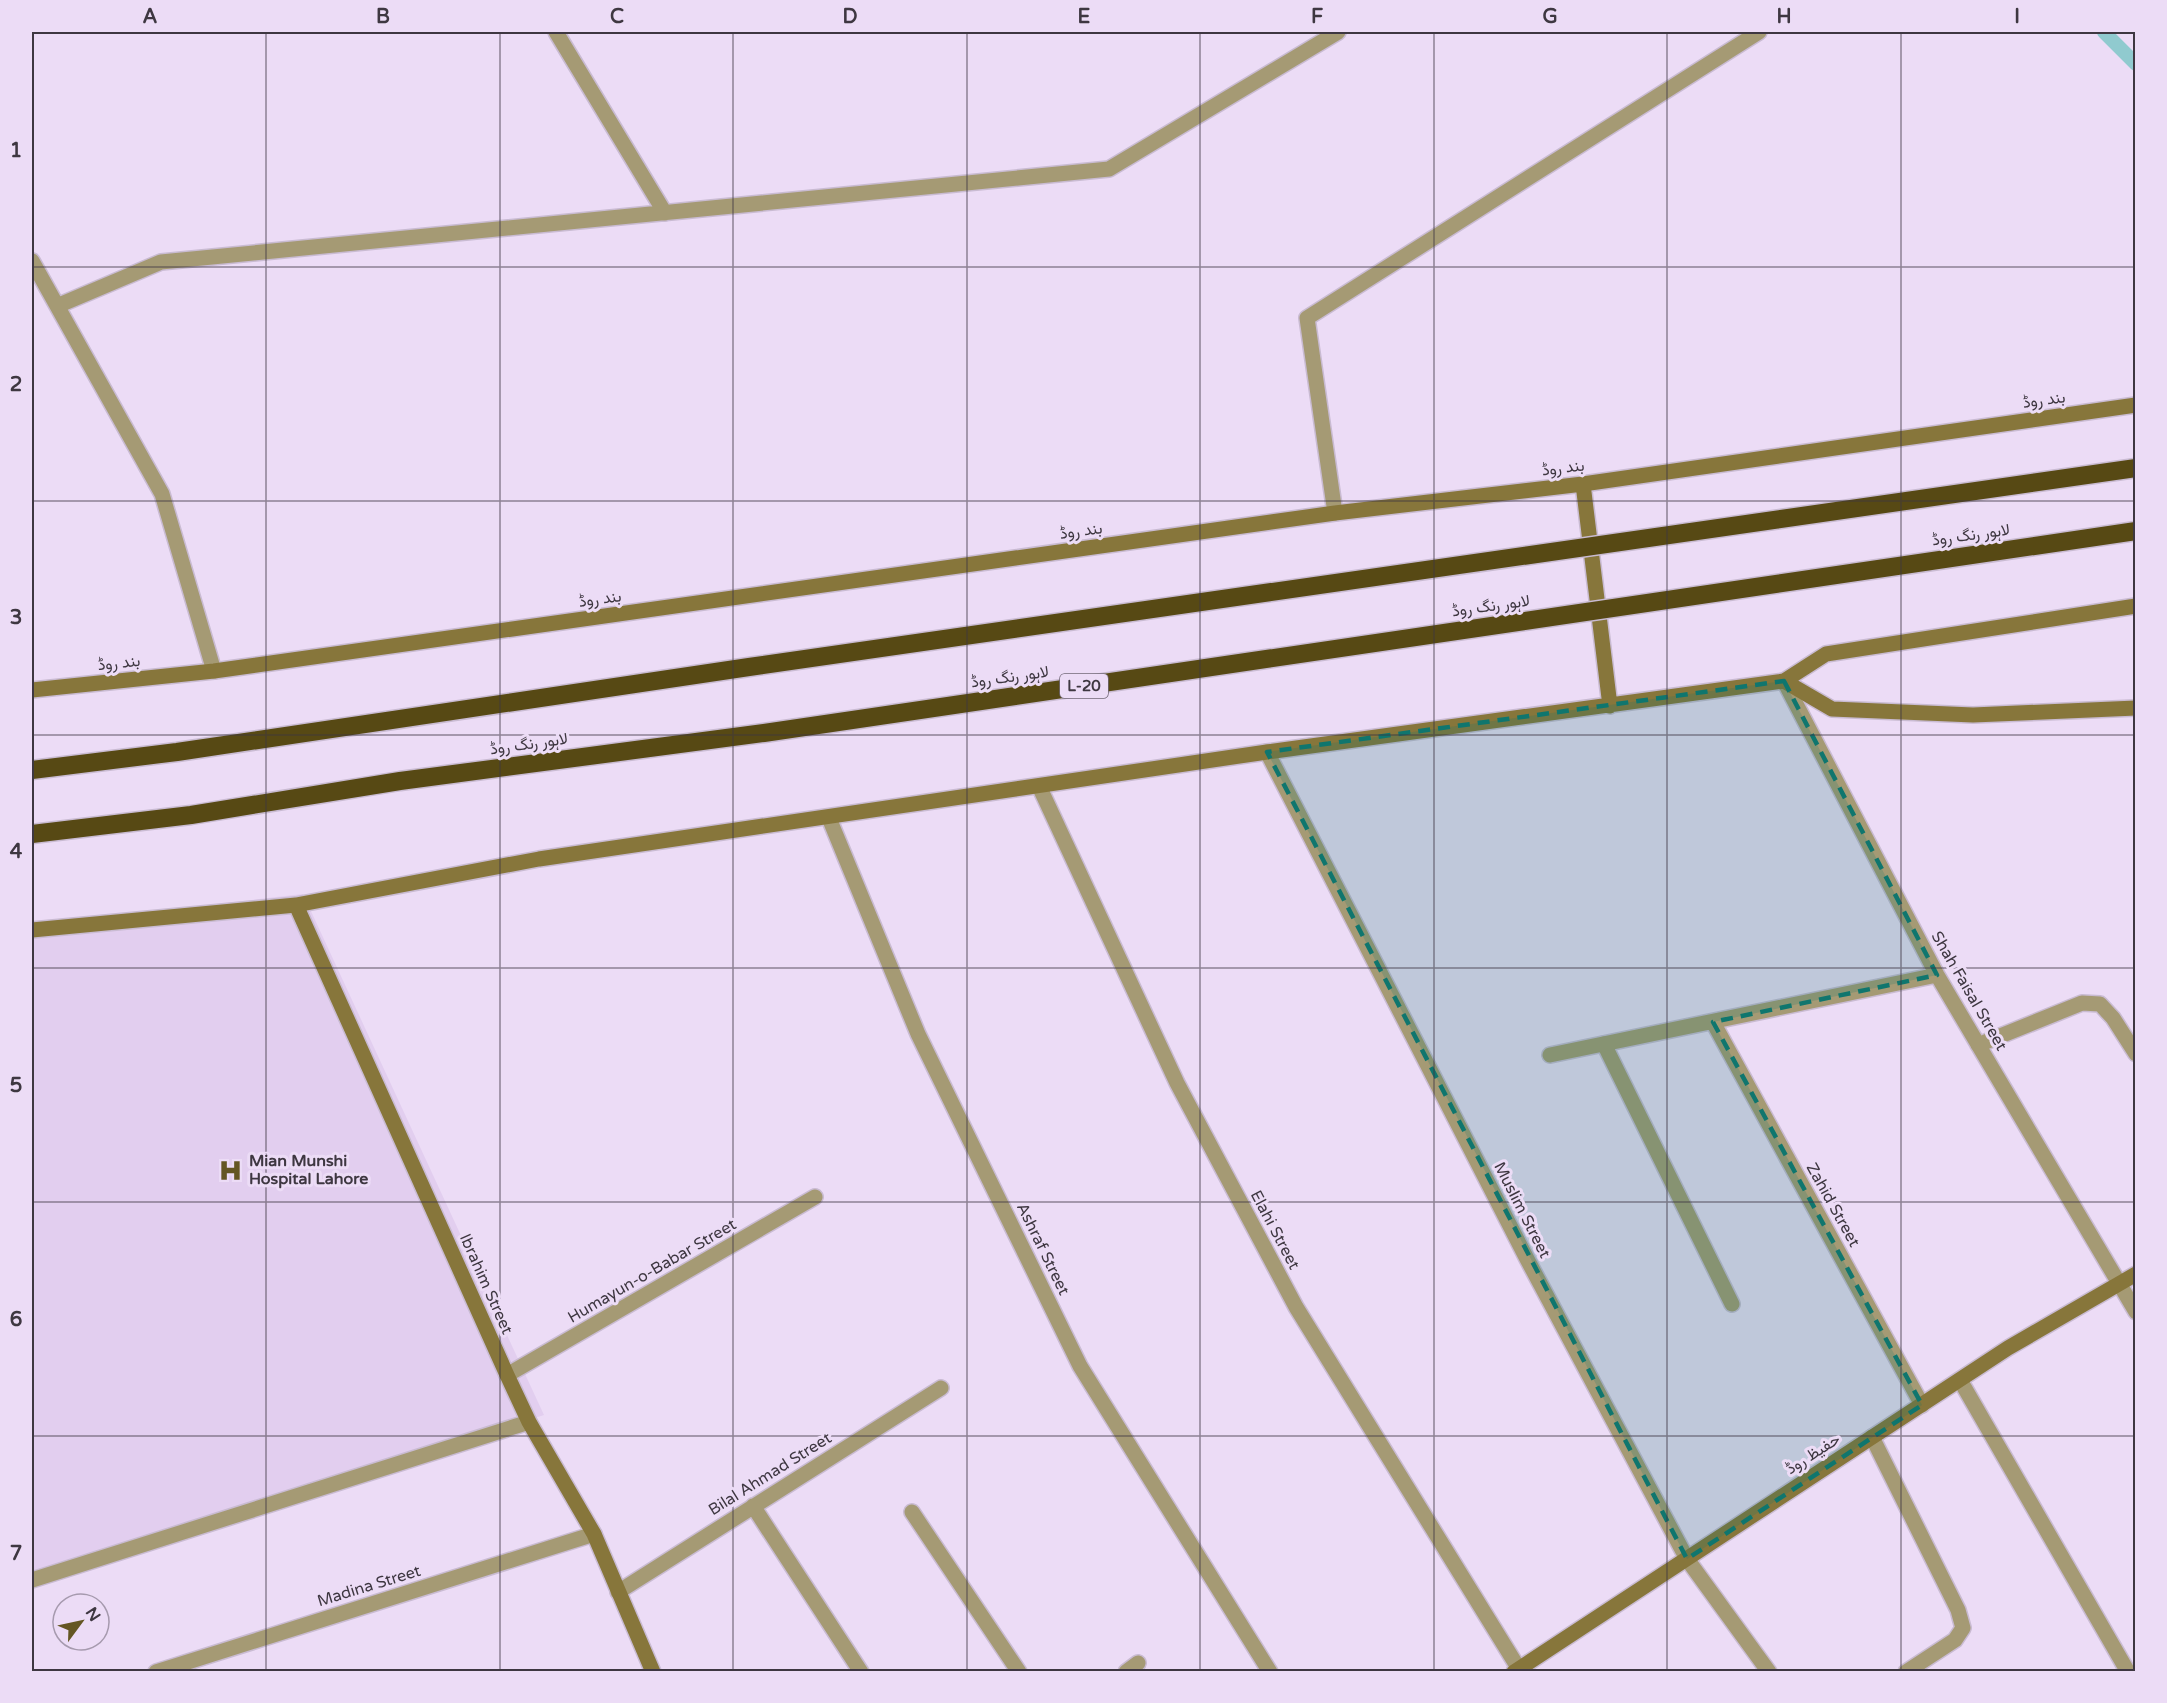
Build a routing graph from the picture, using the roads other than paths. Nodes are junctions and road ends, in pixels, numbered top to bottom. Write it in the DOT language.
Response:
graph roads {
  1 [pos="556,32"];
  2 [pos="1338,32"];
  3 [pos="1759,32"];
  4 [pos="665,213"];
  5 [pos="32,261"];
  6 [pos="57,306"];
  7 [pos="2136,405"];
  8 [pos="2136,468"];
  9 [pos="1583,484"];
  10 [pos="1335,513"];
  11 [pos="2136,531"];
  12 [pos="2136,606"];
  13 [pos="214,671"];
  14 [pos="1784,681"];
  15 [pos="32,690"];
  16 [pos="1610,705"];
  17 [pos="2136,708"];
  18 [pos="1267,752"];
  19 [pos="32,770"];
  20 [pos="1039,786"];
  21 [pos="829,818"];
  22 [pos="32,834"];
  23 [pos="296,905"];
  24 [pos="32,930"];
  25 [pos="1937,975"];
  26 [pos="1713,1022"];
  27 [pos="1604,1044"];
  28 [pos="1978,1045"];
  29 [pos="2136,1054"];
  30 [pos="1550,1055"];
  31 [pos="815,1197"];
  32 [pos="2136,1274"];
  33 [pos="2118,1285"];
  34 [pos="1732,1304"];
  35 [pos="2136,1312"];
  36 [pos="507,1376"];
  37 [pos="1960,1380"];
  38 [pos="941,1388"];
  39 [pos="1922,1405"];
  40 [pos="530,1422"];
  41 [pos="1872,1437"];
  42 [pos="753,1506"];
  43 [pos="912,1512"];
  44 [pos="594,1534"];
  45 [pos="1687,1559"];
  46 [pos="32,1580"];
  47 [pos="618,1592"];
  48 [pos="1517,1670"];
  49 [pos="156,1671"];
  50 [pos="653,1671"];
  51 [pos="861,1671"];
  52 [pos="1019,1671"];
  53 [pos="1270,1671"];
  54 [pos="1769,1671"];
  55 [pos="1906,1671"];
  56 [pos="2128,1671"];
  1 -- 4 [label="street"];
  2 -- 4 [label="street"];
  3 -- 10 [label="street"];
  4 -- 6 [label="street"];
  5 -- 6 [label="street"];
  6 -- 13 [label="street"];
  7 -- 9 [label="main road, بند روڈ"];
  8 -- 19 [label="highway, bridge"];
  9 -- 10 [label="main road, بند روڈ"];
  9 -- 16 [label="main road"];
  10 -- 13 [label="main road, بند روڈ"];
  11 -- 22 [label="highway, لاہور رنگ روڈ / L-20, bridge"];
  12 -- 14 [label="main road"];
  13 -- 15 [label="main road, بند روڈ"];
  14 -- 16 [label="main road"];
  14 -- 17 [label="main road"];
  14 -- 25 [label="street, Shah Faisal Street"];
  16 -- 18 [label="main road"];
  18 -- 20 [label="main road"];
  18 -- 45 [label="street, Muslim Street"];
  20 -- 21 [label="main road"];
  20 -- 48 [label="street, Elahi Street"];
  21 -- 23 [label="main road"];
  21 -- 53 [label="street, Ashraf Street"];
  23 -- 24 [label="main road"];
  23 -- 36 [label="main road, Ibrahim Street"];
  25 -- 26 [label="street"];
  25 -- 28 [label="street, Shah Faisal Street"];
  26 -- 27 [label="street"];
  26 -- 39 [label="street, Zahid Street"];
  27 -- 30 [label="street"];
  27 -- 34 [label="street"];
  28 -- 29 [label="street"];
  28 -- 33 [label="street, Shah Faisal Street"];
  31 -- 36 [label="street, Humayun-o-Babar Street"];
  32 -- 33 [label="main road, حفیظ روڈ"];
  33 -- 35 [label="street, Shah Faisal Street"];
  33 -- 37 [label="main road, حفیظ روڈ"];
  36 -- 40 [label="main road, Ibrahim Street"];
  37 -- 39 [label="main road, حفیظ روڈ"];
  37 -- 56 [label="street"];
  38 -- 42 [label="street, Bilal Ahmad Street"];
  39 -- 41 [label="main road, حفیظ روڈ"];
  40 -- 44 [label="main road, Ibrahim Street"];
  40 -- 46 [label="street"];
  41 -- 45 [label="main road, حفیظ روڈ"];
  41 -- 55 [label="street"];
  42 -- 47 [label="street, Bilal Ahmad Street"];
  42 -- 51 [label="street"];
  43 -- 52 [label="street"];
  44 -- 47 [label="main road, Ibrahim Street"];
  44 -- 49 [label="street, Madina Street"];
  45 -- 48 [label="main road, حفیظ روڈ"];
  45 -- 54 [label="street, Muslim Street"];
  47 -- 50 [label="main road, Ibrahim Street"];
}
